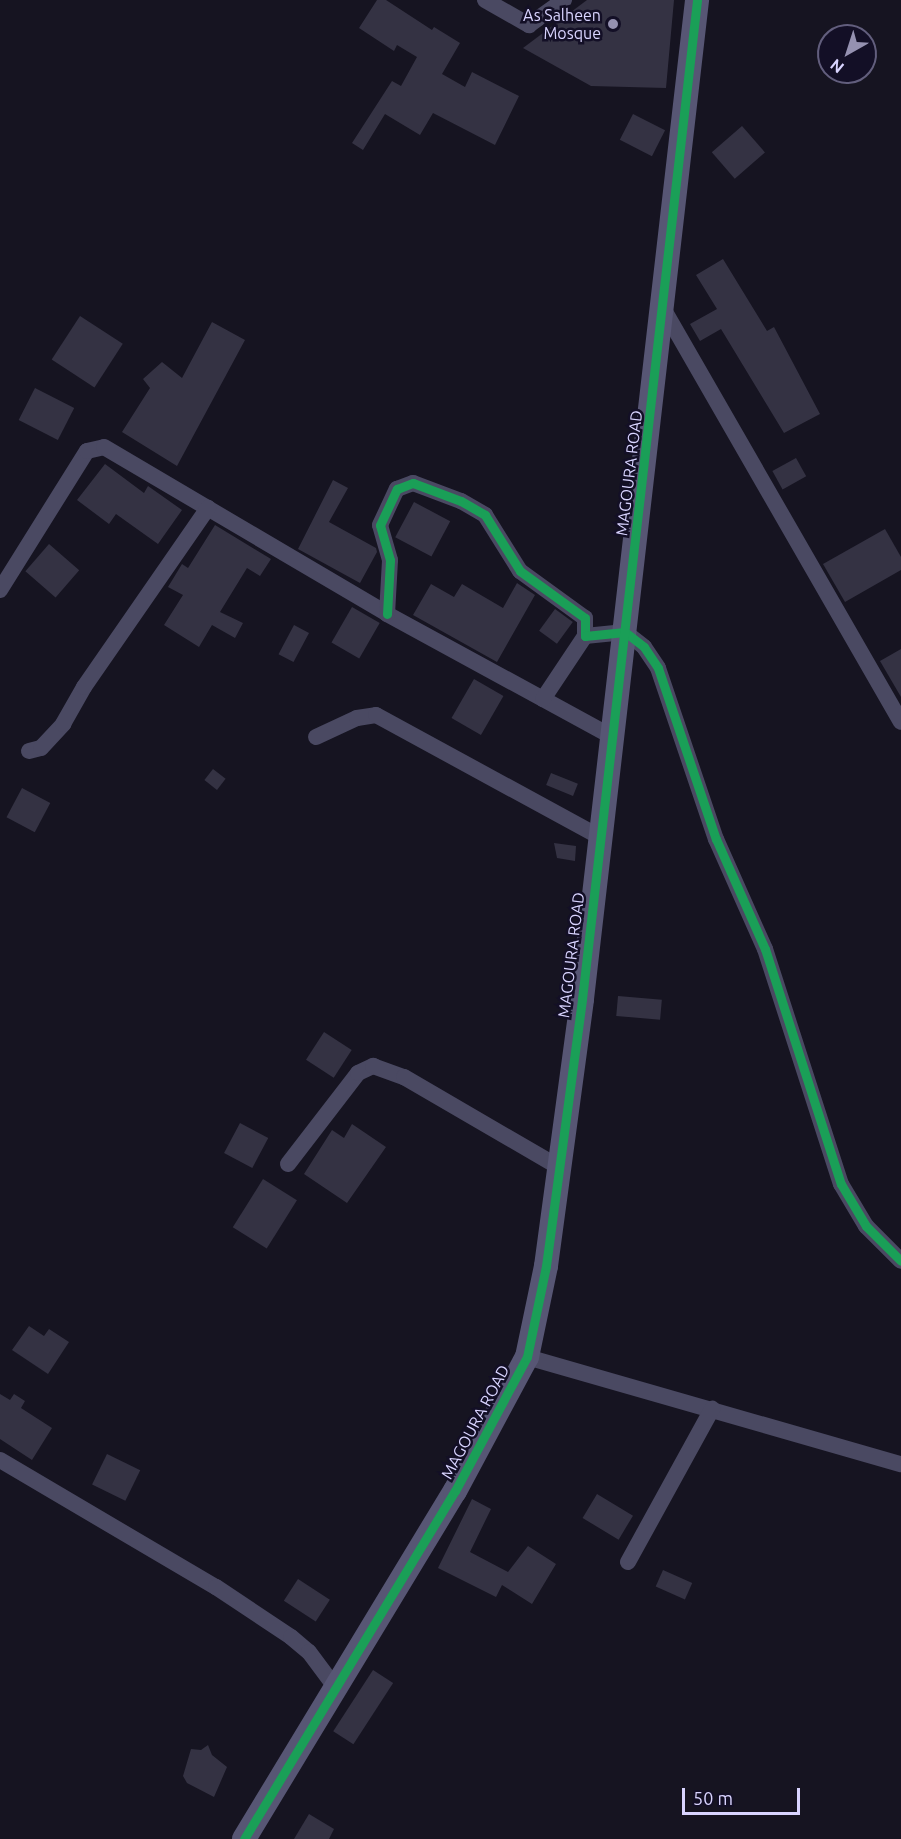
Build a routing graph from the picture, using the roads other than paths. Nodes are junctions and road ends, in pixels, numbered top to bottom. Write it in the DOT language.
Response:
graph roads {
  1 [pos="485,0"];
  2 [pos="564,0"];
  3 [pos="697,0"];
  4 [pos="664,310"];
  5 [pos="208,508"];
  6 [pos="0,590"];
  7 [pos="387,614"];
  8 [pos="625,632"];
  9 [pos="585,636"];
  10 [pos="543,699"];
  11 [pos="901,722"];
  12 [pos="316,737"];
  13 [pos="613,737"];
  14 [pos="29,751"];
  15 [pos="600,837"];
  16 [pos="288,1164"];
  17 [pos="557,1166"];
  18 [pos="901,1261"];
  19 [pos="527,1357"];
  20 [pos="712,1409"];
  21 [pos="0,1461"];
  22 [pos="901,1464"];
  23 [pos="628,1562"];
  24 [pos="335,1687"];
  25 [pos="244,1839"];
  1 -- 2 [label="street"];
  3 -- 4 [label="street, MAGOURA ROAD"];
  4 -- 8 [label="street, MAGOURA ROAD"];
  4 -- 11 [label="street"];
  5 -- 6 [label="street"];
  5 -- 7 [label="street"];
  5 -- 14 [label="street"];
  7 -- 9 [label="street"];
  7 -- 10 [label="street"];
  8 -- 9 [label="street"];
  8 -- 13 [label="street, MAGOURA ROAD"];
  8 -- 18 [label="street"];
  9 -- 10 [label="street"];
  10 -- 13 [label="street"];
  12 -- 15 [label="street"];
  13 -- 15 [label="street, MAGOURA ROAD"];
  15 -- 17 [label="street, MAGOURA ROAD"];
  16 -- 17 [label="street"];
  17 -- 19 [label="street, MAGOURA ROAD"];
  19 -- 20 [label="street"];
  19 -- 24 [label="street, MAGOURA ROAD"];
  20 -- 22 [label="street"];
  20 -- 23 [label="street"];
  21 -- 24 [label="street"];
  24 -- 25 [label="street, MAGOURA ROAD"];
}
